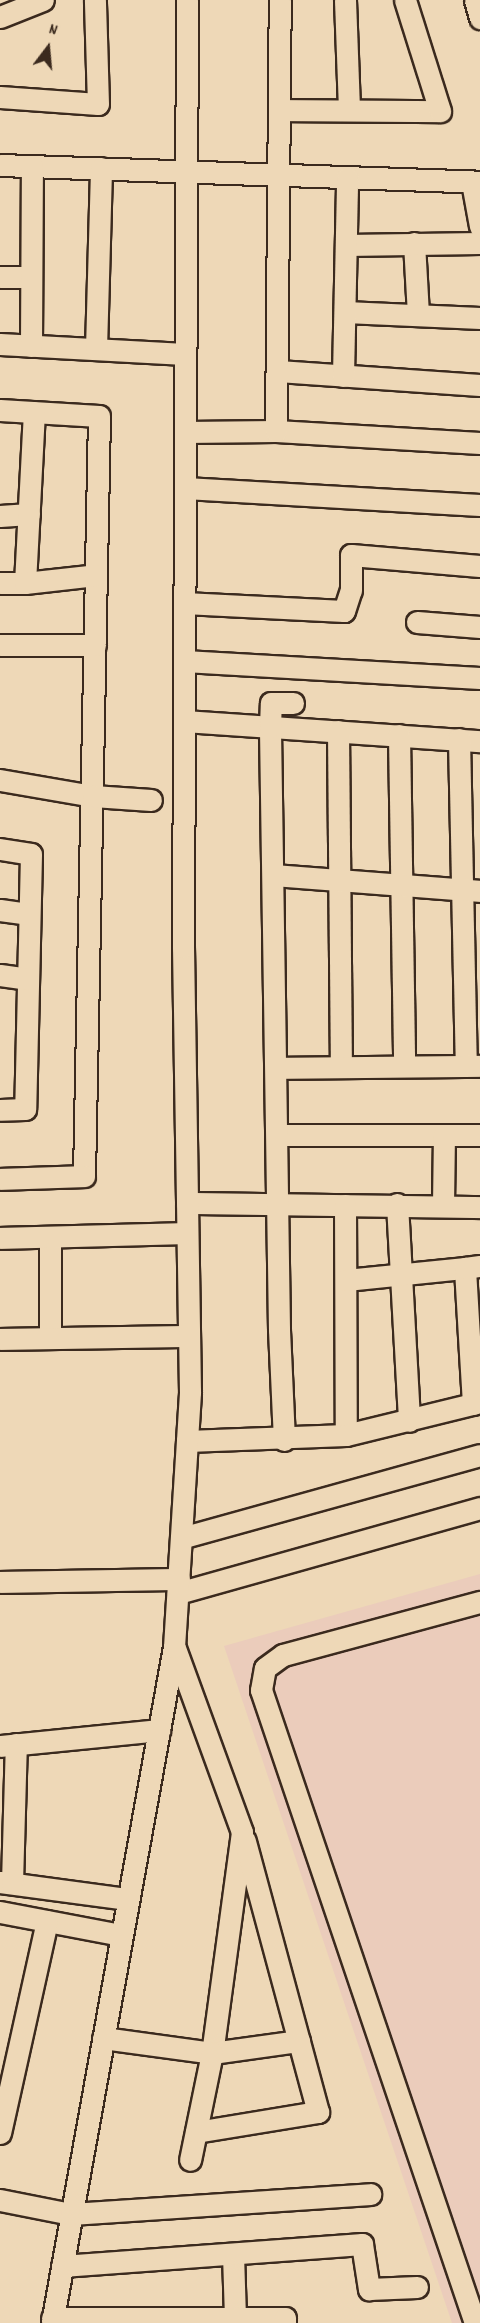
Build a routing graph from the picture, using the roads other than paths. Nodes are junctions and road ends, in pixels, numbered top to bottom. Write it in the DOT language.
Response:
graph roads {
  1 [pos="43,0"];
  2 [pos="95,0"];
  3 [pos="188,0"];
  4 [pos="280,0"];
  5 [pos="345,0"];
  6 [pos="405,0"];
  7 [pos="475,0"];
  8 [pos="0,17"];
  9 [pos="480,18"];
  10 [pos="0,97"];
  11 [pos="280,110"];
  12 [pos="349,110"];
  13 [pos="0,165"];
  14 [pos="32,166"];
  15 [pos="101,168"];
  16 [pos="186,172"];
  17 [pos="279,174"];
  18 [pos="347,178"];
  19 [pos="476,182"];
  20 [pos="480,226"];
  21 [pos="414,243"];
  22 [pos="480,243"];
  23 [pos="346,245"];
  24 [pos="0,277"];
  25 [pos="31,277"];
  26 [pos="345,312"];
  27 [pos="418,315"];
  28 [pos="480,318"];
  29 [pos="0,344"];
  30 [pos="31,346"];
  31 [pos="96,349"];
  32 [pos="185,354"];
  33 [pos="278,371"];
  34 [pos="343,376"];
  35 [pos="480,385"];
  36 [pos="0,410"];
  37 [pos="34,412"];
  38 [pos="276,431"];
  39 [pos="185,432"];
  40 [pos="480,442"];
  41 [pos="185,488"];
  42 [pos="480,505"];
  43 [pos="29,514"];
  44 [pos="0,516"];
  45 [pos="480,566"];
  46 [pos="96,575"];
  47 [pos="0,583"];
  48 [pos="25,583"];
  49 [pos="184,603"];
  50 [pos="417,622"];
  51 [pos="480,627"];
  52 [pos="0,645"];
  53 [pos="95,645"];
  54 [pos="184,661"];
  55 [pos="480,678"];
  56 [pos="293,703"];
  57 [pos="184,721"];
  58 [pos="270,727"];
  59 [pos="338,731"];
  60 [pos="399,735"];
  61 [pos="470,740"];
  62 [pos="0,780"];
  63 [pos="93,796"];
  64 [pos="151,800"];
  65 [pos="0,849"];
  66 [pos="274,874"];
  67 [pos="339,880"];
  68 [pos="401,883"];
  69 [pos="471,890"];
  70 [pos="0,910"];
  71 [pos="28,914"];
  72 [pos="0,975"];
  73 [pos="27,979"];
  74 [pos="341,1065"];
  75 [pos="404,1065"];
  76 [pos="473,1066"];
  77 [pos="276,1068"];
  78 [pos="0,1110"];
  79 [pos="277,1135"];
  80 [pos="444,1135"];
  81 [pos="480,1135"];
  82 [pos="0,1179"];
  83 [pos="187,1203"];
  84 [pos="397,1204"];
  85 [pos="345,1205"];
  86 [pos="443,1205"];
  87 [pos="277,1206"];
  88 [pos="480,1207"];
  89 [pos="187,1233"];
  90 [pos="50,1237"];
  91 [pos="0,1238"];
  92 [pos="473,1267"];
  93 [pos="400,1277"];
  94 [pos="346,1280"];
  95 [pos="50,1336"];
  96 [pos="189,1336"];
  97 [pos="0,1339"];
  98 [pos="476,1403"];
  99 [pos="409,1421"];
  100 [pos="346,1435"];
  101 [pos="284,1440"];
  102 [pos="187,1441"];
  103 [pos="480,1455"];
  104 [pos="480,1508"];
  105 [pos="181,1538"];
  106 [pos="0,1582"];
  107 [pos="178,1586"];
  108 [pos="480,1602"];
  109 [pos="174,1647"];
  110 [pos="159,1730"];
  111 [pos="8,1745"];
  112 [pos="242,1832"];
  113 [pos="6,1882"];
  114 [pos="128,1899"];
  115 [pos="0,1912"];
  116 [pos="47,1921"];
  117 [pos="121,1935"];
  118 [pos="103,2038"];
  119 [pos="298,2041"];
  120 [pos="212,2052"];
  121 [pos="7,2065"];
  122 [pos="196,2132"];
  123 [pos="0,2133"];
  124 [pos="190,2160"];
  125 [pos="370,2193"];
  126 [pos="0,2200"];
  127 [pos="71,2214"];
  128 [pos="234,2254"];
  129 [pos="62,2266"];
  130 [pos="417,2287"];
  131 [pos="235,2318"];
  132 [pos="52,2320"];
  133 [pos="285,2323"];
  134 [pos="475,2323"];
  1 -- 8 [label="street"];
  2 -- 10 [label="street"];
  3 -- 16 [label="street"];
  4 -- 11 [label="street"];
  5 -- 12 [label="street"];
  6 -- 12 [label="street"];
  7 -- 9 [label="street"];
  11 -- 12 [label="street"];
  11 -- 17 [label="street"];
  13 -- 14 [label="street"];
  14 -- 15 [label="street"];
  14 -- 25 [label="street"];
  15 -- 16 [label="street"];
  15 -- 31 [label="street"];
  16 -- 17 [label="street"];
  16 -- 32 [label="street"];
  17 -- 18 [label="street"];
  17 -- 33 [label="street"];
  18 -- 19 [label="street"];
  18 -- 23 [label="street"];
  19 -- 20 [label="street"];
  21 -- 22 [label="street"];
  21 -- 23 [label="street"];
  21 -- 27 [label="street"];
  23 -- 26 [label="street"];
  24 -- 25 [label="street"];
  25 -- 30 [label="street"];
  26 -- 27 [label="street"];
  26 -- 34 [label="street"];
  27 -- 28 [label="street"];
  29 -- 30 [label="street"];
  30 -- 31 [label="street"];
  31 -- 32 [label="street"];
  32 -- 39 [label="street"];
  33 -- 34 [label="street"];
  33 -- 38 [label="street"];
  34 -- 35 [label="street"];
  36 -- 37 [label="street"];
  37 -- 43 [label="street"];
  37 -- 46 [label="street"];
  38 -- 39 [label="street"];
  38 -- 40 [label="street"];
  39 -- 41 [label="street"];
  41 -- 42 [label="street"];
  41 -- 49 [label="street"];
  43 -- 44 [label="street"];
  43 -- 48 [label="street"];
  45 -- 49 [label="street"];
  46 -- 48 [label="street"];
  46 -- 53 [label="street"];
  47 -- 48 [label="street"];
  49 -- 54 [label="street"];
  50 -- 51 [label="street"];
  52 -- 53 [label="street"];
  53 -- 63 [label="street"];
  54 -- 55 [label="street"];
  54 -- 57 [label="street"];
  56 -- 58 [label="street"];
  57 -- 58 [label="street"];
  57 -- 83 [label="street"];
  58 -- 59 [label="street"];
  58 -- 66 [label="street"];
  59 -- 60 [label="street"];
  59 -- 67 [label="street"];
  60 -- 61 [label="street"];
  60 -- 68 [label="street"];
  61 -- 69 [label="street"];
  62 -- 63 [label="street"];
  63 -- 64 [label="street"];
  63 -- 82 [label="street"];
  65 -- 71 [label="street"];
  66 -- 67 [label="street"];
  66 -- 77 [label="street"];
  67 -- 68 [label="street"];
  67 -- 74 [label="street"];
  68 -- 69 [label="street"];
  68 -- 75 [label="street"];
  69 -- 76 [label="street"];
  70 -- 71 [label="street"];
  71 -- 73 [label="street"];
  72 -- 73 [label="street"];
  73 -- 78 [label="street"];
  74 -- 75 [label="street"];
  74 -- 77 [label="street"];
  75 -- 76 [label="street"];
  77 -- 79 [label="street"];
  79 -- 80 [label="street"];
  79 -- 87 [label="street"];
  80 -- 81 [label="street"];
  80 -- 86 [label="street"];
  83 -- 87 [label="street"];
  83 -- 89 [label="street"];
  84 -- 85 [label="street"];
  84 -- 86 [label="street"];
  84 -- 93 [label="street"];
  85 -- 87 [label="street"];
  85 -- 94 [label="street"];
  86 -- 88 [label="street"];
  87 -- 101 [label="street"];
  89 -- 90 [label="street"];
  89 -- 96 [label="street"];
  90 -- 91 [label="street"];
  90 -- 95 [label="street"];
  92 -- 93 [label="street"];
  92 -- 98 [label="street"];
  93 -- 94 [label="street"];
  93 -- 99 [label="street"];
  94 -- 100 [label="street"];
  95 -- 96 [label="street"];
  95 -- 97 [label="street"];
  96 -- 102 [label="street"];
  98 -- 99 [label="street"];
  99 -- 100 [label="street"];
  100 -- 101 [label="street"];
  101 -- 102 [label="street"];
  102 -- 105 [label="street"];
  103 -- 105 [label="street"];
  104 -- 107 [label="street"];
  105 -- 107 [label="street"];
  106 -- 107 [label="street"];
  107 -- 109 [label="street"];
  108 -- 134 [label="street"];
  109 -- 110 [label="street"];
  109 -- 112 [label="street"];
  110 -- 111 [label="street"];
  110 -- 114 [label="street"];
  111 -- 113 [label="street"];
  112 -- 119 [label="street"];
  112 -- 120 [label="street"];
  113 -- 114 [label="street"];
  114 -- 117 [label="street"];
  115 -- 116 [label="street"];
  116 -- 117 [label="street"];
  116 -- 121 [label="street"];
  117 -- 118 [label="street"];
  118 -- 120 [label="street"];
  118 -- 127 [label="street"];
  119 -- 120 [label="street"];
  119 -- 122 [label="street"];
  120 -- 122 [label="street"];
  121 -- 123 [label="street"];
  122 -- 124 [label="street"];
  125 -- 127 [label="street"];
  126 -- 127 [label="street"];
  127 -- 129 [label="street"];
  128 -- 129 [label="street"];
  128 -- 130 [label="street"];
  128 -- 131 [label="street"];
  129 -- 132 [label="street"];
  131 -- 132 [label="street"];
  131 -- 133 [label="street"];
}
